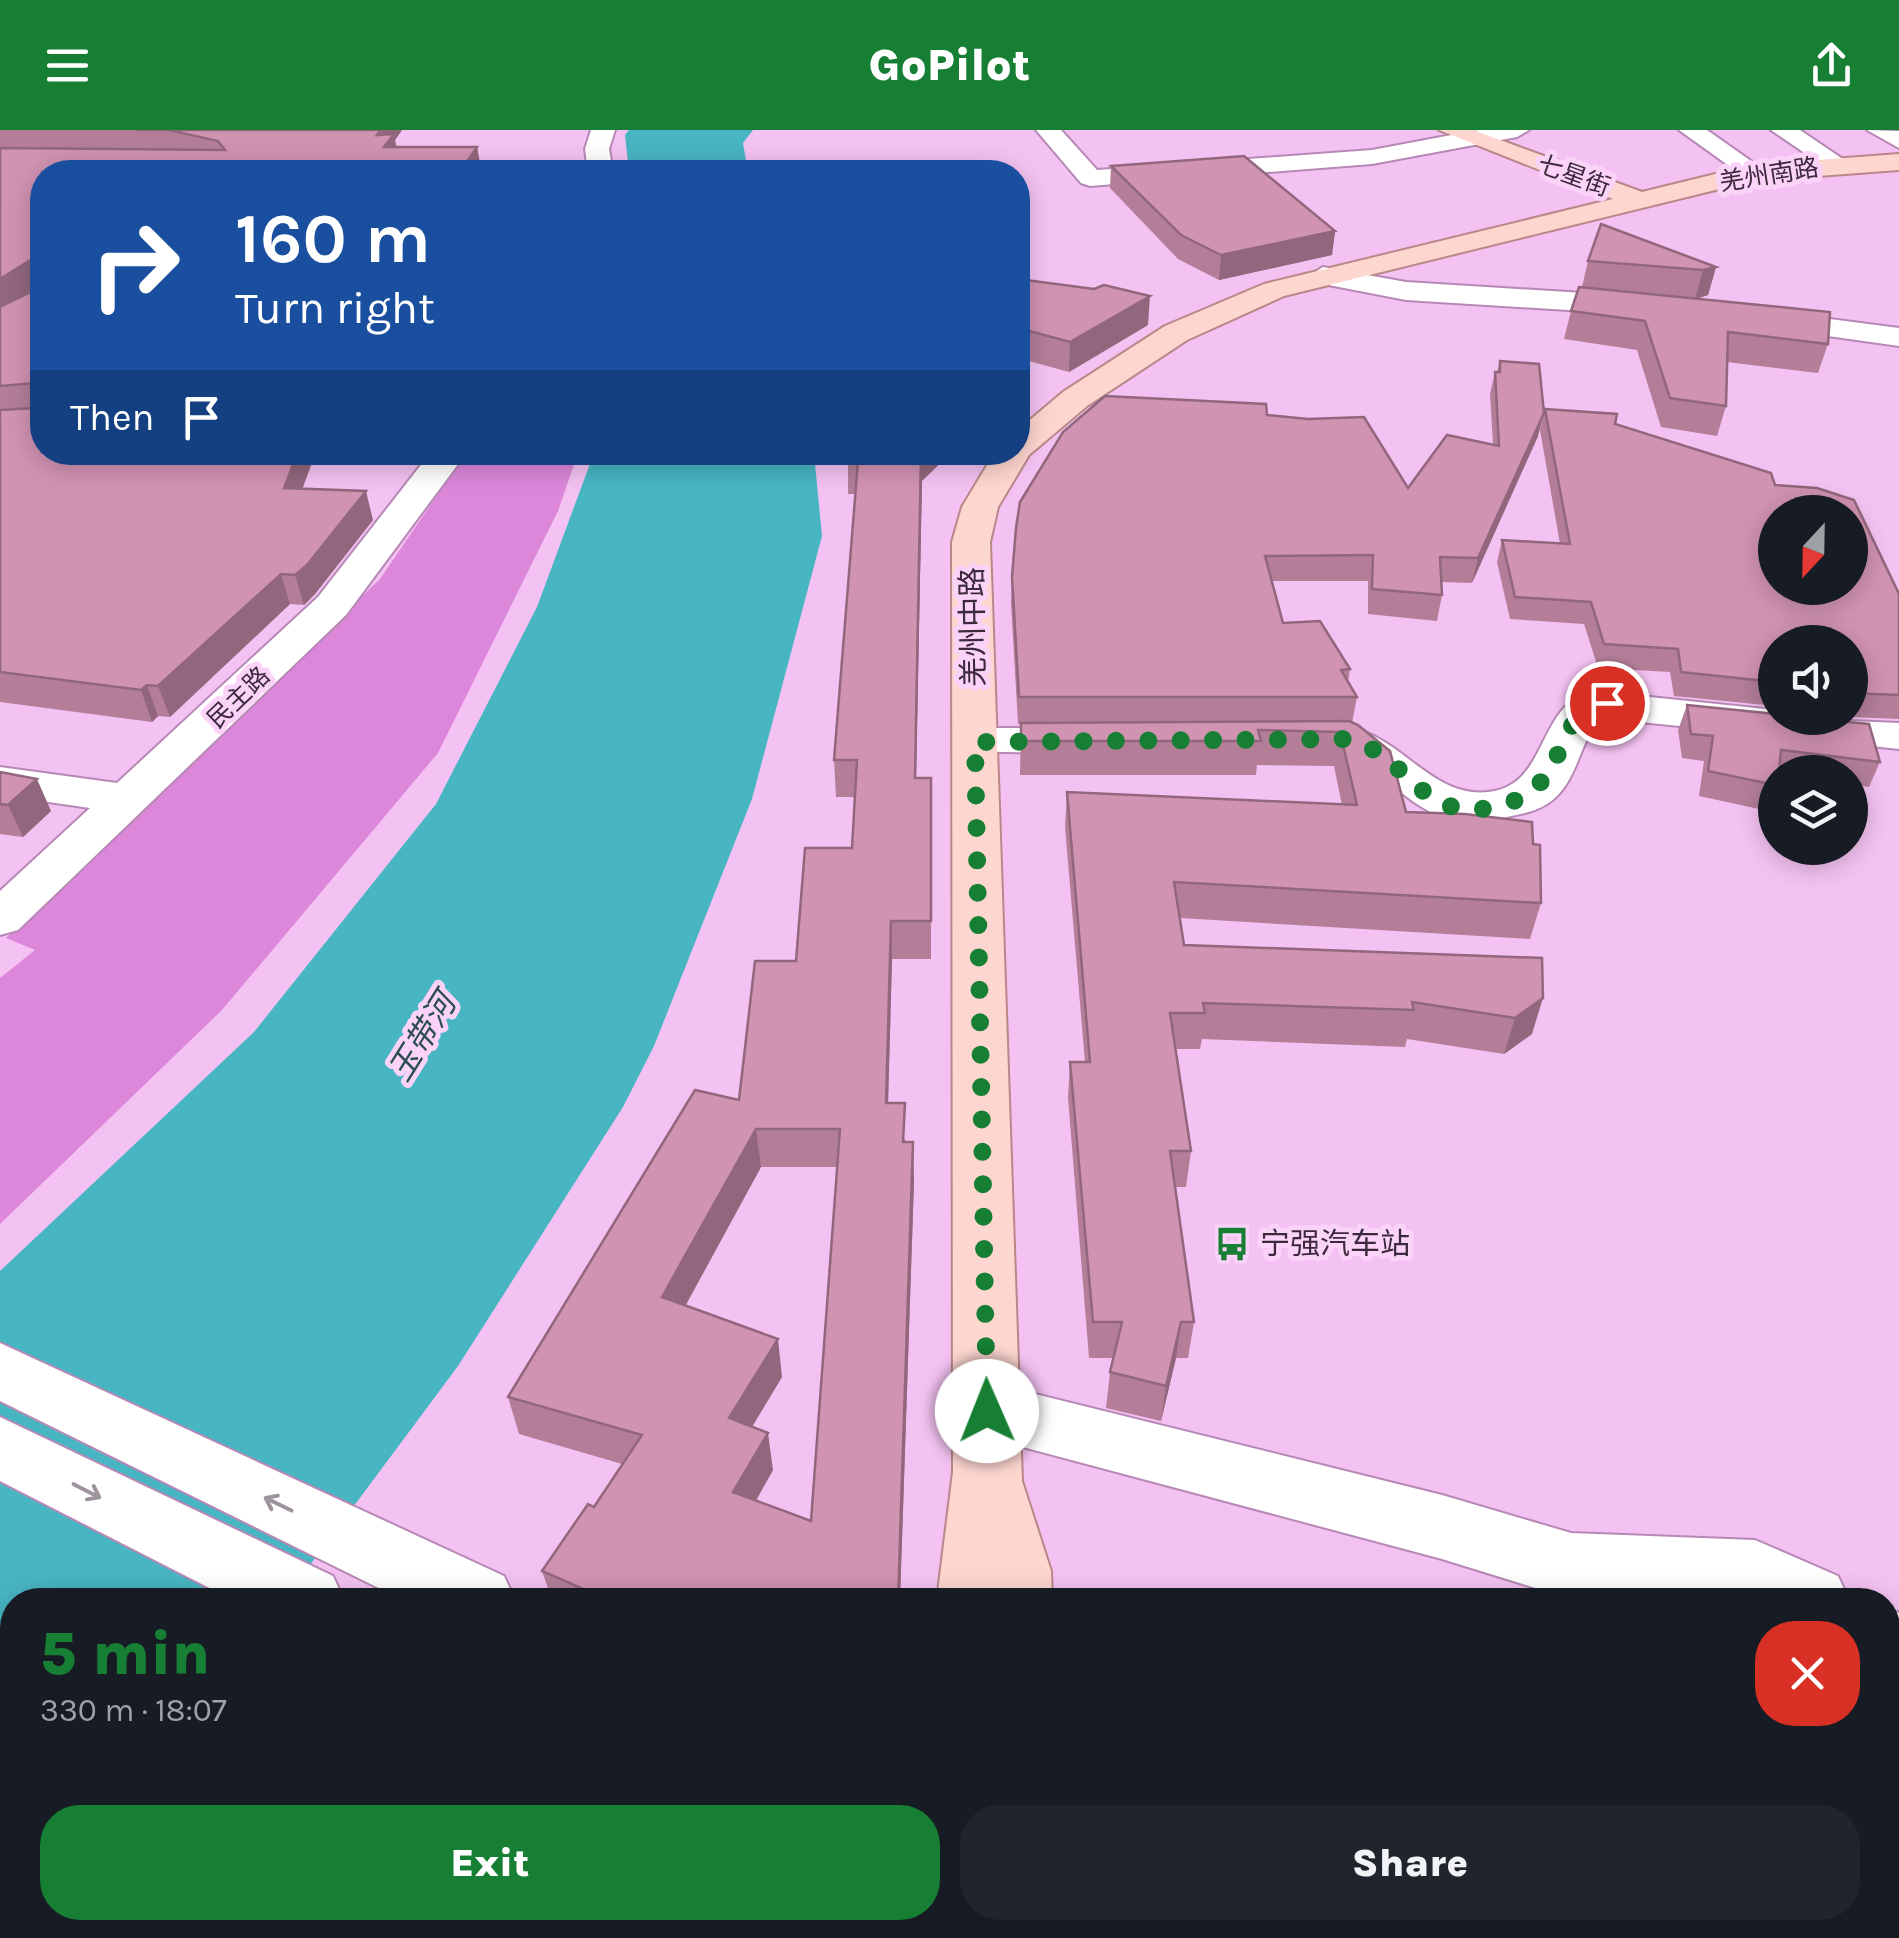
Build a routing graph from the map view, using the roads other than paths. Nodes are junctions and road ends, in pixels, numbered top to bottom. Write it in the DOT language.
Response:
graph roads {
  1 [pos="603,130"];
  2 [pos="1048,130"];
  3 [pos="1517,130"];
  4 [pos="1691,130"];
  5 [pos="1783,130"];
  6 [pos="1879,130"];
  7 [pos="1464,134"];
  8 [pos="1311,137"];
  9 [pos="1899,141"];
  10 [pos="1203,144"];
  11 [pos="1360,158"];
  12 [pos="599,160"];
  13 [pos="1899,162"];
  14 [pos="1837,164"];
  15 [pos="1251,166"];
  16 [pos="1755,172"];
  17 [pos="1640,200"];
  18 [pos="1323,276"];
  19 [pos="1673,309"];
  20 [pos="1722,314"];
  21 [pos="1899,336"];
  22 [pos="1030,437"];
  23 [pos="440,465"];
  24 [pos="1004,465"];
  25 [pos="1899,736"];
  26 [pos="1132,740"];
  27 [pos="1288,740"];
  28 [pos="975,742"];
  29 [pos="0,781"];
  30 [pos="129,800"];
  31 [pos="0,918"];
  32 [pos="0,1370"];
  33 [pos="988,1441"];
  34 [pos="0,1447"];
  35 [pos="282,1588"];
  36 [pos="453,1588"];
  37 [pos="975,1588"];
  38 [pos="1014,1588"];
  39 [pos="1786,1588"];
  1 -- 12 [label="street"];
  2 -- 15 [label="street"];
  3 -- 7 [label="street"];
  4 -- 16 [label="street"];
  5 -- 14 [label="street"];
  6 -- 9 [label="street"];
  7 -- 11 [label="street"];
  7 -- 17 [label="main road, 七星街"];
  8 -- 11 [label="street"];
  10 -- 15 [label="street"];
  11 -- 15 [label="street"];
  13 -- 14 [label="main road, 羌州南路"];
  14 -- 16 [label="main road, 羌州南路"];
  16 -- 17 [label="main road, 羌州南路"];
  17 -- 18 [label="main road"];
  18 -- 19 [label="street"];
  18 -- 22 [label="main road"];
  20 -- 21 [label="street"];
  23 -- 30 [label="street, 民主路"];
  24 -- 28 [label="main road, 羌州中路"];
  25 -- 27 [label="street"];
  26 -- 28 [label="street"];
  28 -- 33 [label="main road, 羌州中路"];
  29 -- 30 [label="street"];
  30 -- 31 [label="street, 民主路"];
  36 -- 32 [label="street, one-way"];
  33 -- 37 [label="main road, 羌州中路"];
  33 -- 38 [label="main road, 羌州中路"];
  33 -- 39 [label="street"];
  34 -- 35 [label="street, one-way"];
}
